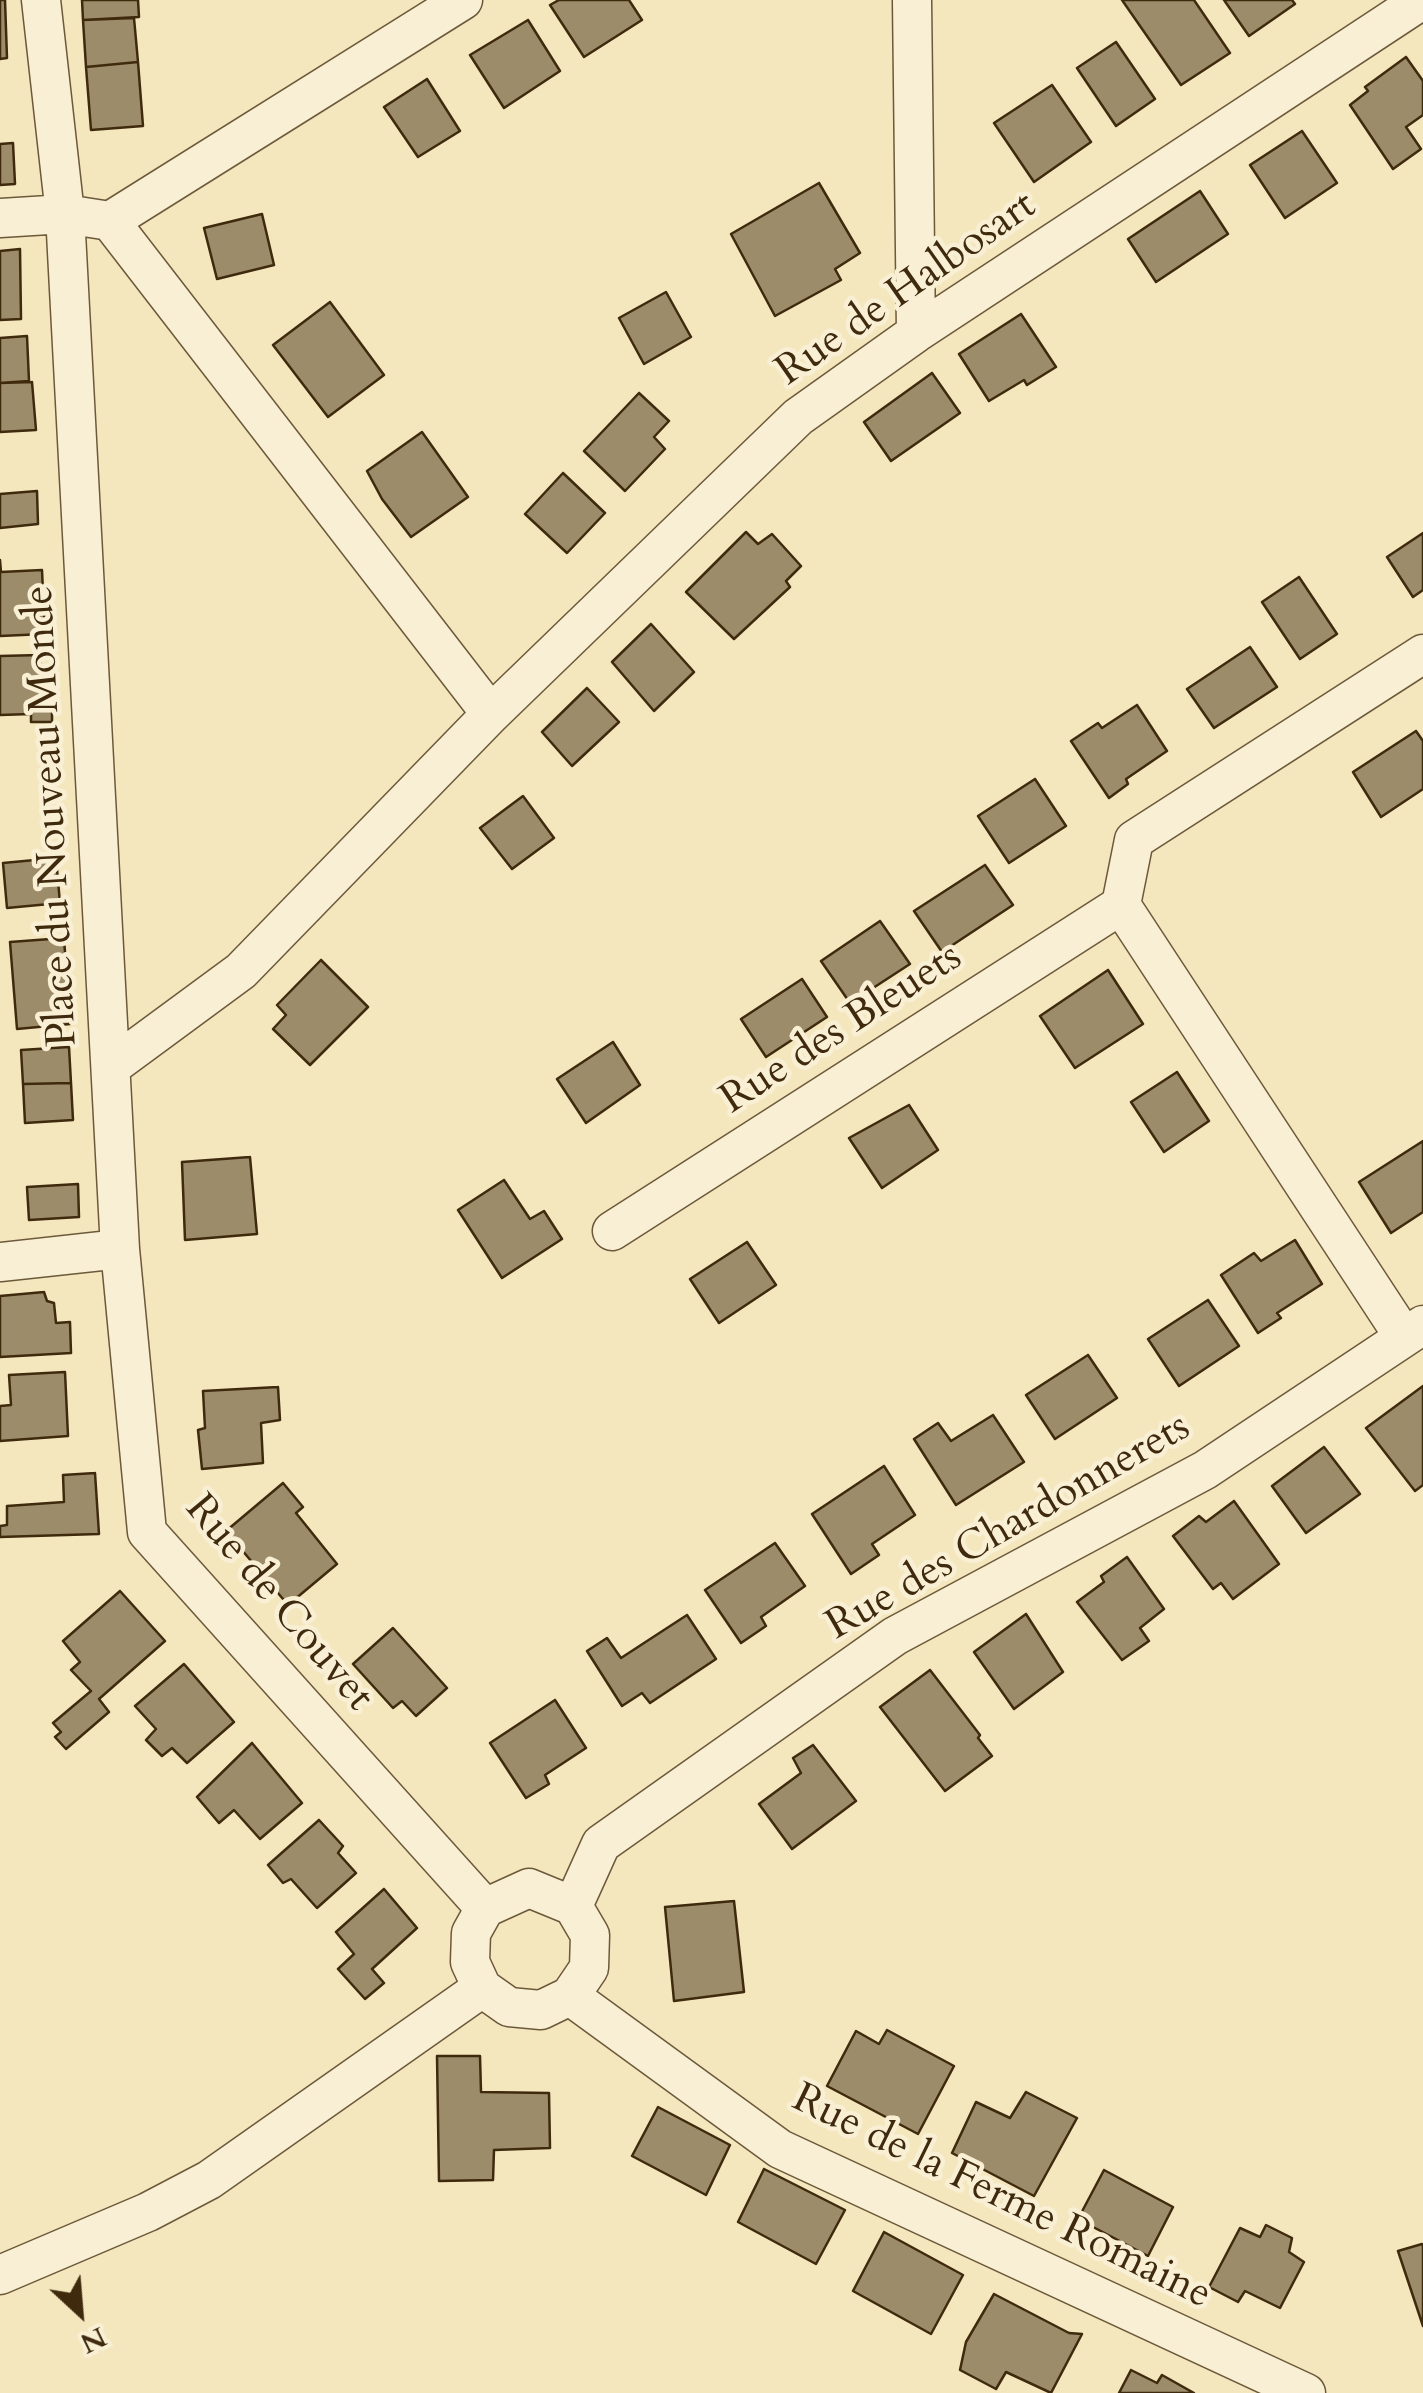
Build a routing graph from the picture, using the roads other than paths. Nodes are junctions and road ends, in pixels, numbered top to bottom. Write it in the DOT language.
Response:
graph roads {
  1 [pos="41,0"];
  2 [pos="463,0"];
  3 [pos="912,0"];
  4 [pos="1422,0"];
  5 [pos="65,214"];
  6 [pos="0,218"];
  7 [pos="110,221"];
  8 [pos="916,333"];
  9 [pos="1423,654"];
  10 [pos="491,714"];
  11 [pos="1122,905"];
  12 [pos="112,1066"];
  13 [pos="612,1230"];
  14 [pos="120,1249"];
  15 [pos="0,1262"];
  16 [pos="1414,1331"];
  17 [pos="573,1906"];
  18 [pos="485,1908"];
  19 [pos="482,1988"];
  20 [pos="570,1996"];
  21 [pos="0,2275"];
  22 [pos="1306,2393"];
  1 -- 5 [label="street, Place du Nouveau Monde"];
  2 -- 7 [label="street"];
  3 -- 8 [label="street"];
  4 -- 8 [label="street, Rue de Halbosart"];
  5 -- 6 [label="street"];
  5 -- 7 [label="street"];
  5 -- 12 [label="street, Place du Nouveau Monde"];
  7 -- 10 [label="street"];
  8 -- 10 [label="street, Rue de Halbosart"];
  9 -- 11 [label="street"];
  10 -- 12 [label="street, Place du Nouveau Monde"];
  11 -- 13 [label="street, Rue des Bleuets"];
  11 -- 16 [label="street"];
  12 -- 14 [label="street, Rue de Couvet"];
  14 -- 15 [label="street"];
  14 -- 18 [label="street, Rue de Couvet"];
  16 -- 17 [label="street, Rue des Chardonnerets"];
  17 -- 18 [label="street"];
  17 -- 20 [label="street"];
  18 -- 19 [label="street"];
  19 -- 20 [label="street"];
  19 -- 21 [label="street"];
  20 -- 22 [label="street, Rue de la Ferme Romaine"];
}
